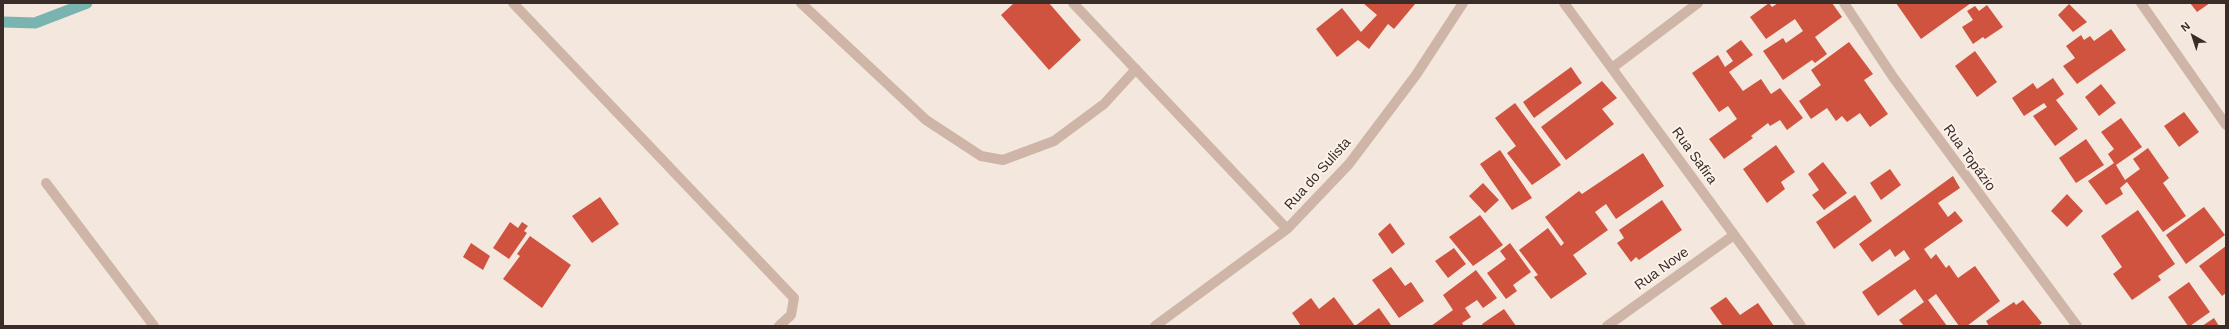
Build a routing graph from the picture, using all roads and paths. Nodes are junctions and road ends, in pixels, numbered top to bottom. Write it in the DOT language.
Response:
graph roads {
  1 [pos="513,3"];
  2 [pos="801,3"];
  3 [pos="1073,3"];
  4 [pos="1463,3"];
  5 [pos="1564,3"];
  6 [pos="1698,3"];
  7 [pos="1844,3"];
  8 [pos="2141,3"];
  9 [pos="1612,68"];
  10 [pos="1136,69"];
  11 [pos="2226,125"];
  12 [pos="46,183"];
  13 [pos="1287,229"];
  14 [pos="1734,235"];
  15 [pos="154,326"];
  16 [pos="779,326"];
  17 [pos="1155,326"];
  18 [pos="1607,326"];
  19 [pos="1801,326"];
  20 [pos="2077,326"];
  1 -- 16 [label="street"];
  2 -- 10 [label="street"];
  3 -- 10 [label="street"];
  4 -- 13 [label="street, Rua do Sulista"];
  5 -- 9 [label="street, Rua Safira"];
  6 -- 9 [label="street"];
  7 -- 20 [label="street, Rua Topázio"];
  8 -- 11 [label="street"];
  9 -- 14 [label="street, Rua Safira"];
  10 -- 13 [label="street"];
  12 -- 15 [label="street"];
  13 -- 17 [label="street, Rua do Sulista"];
  14 -- 18 [label="street, Rua Nove"];
  14 -- 19 [label="street, Rua Safira"];
}
